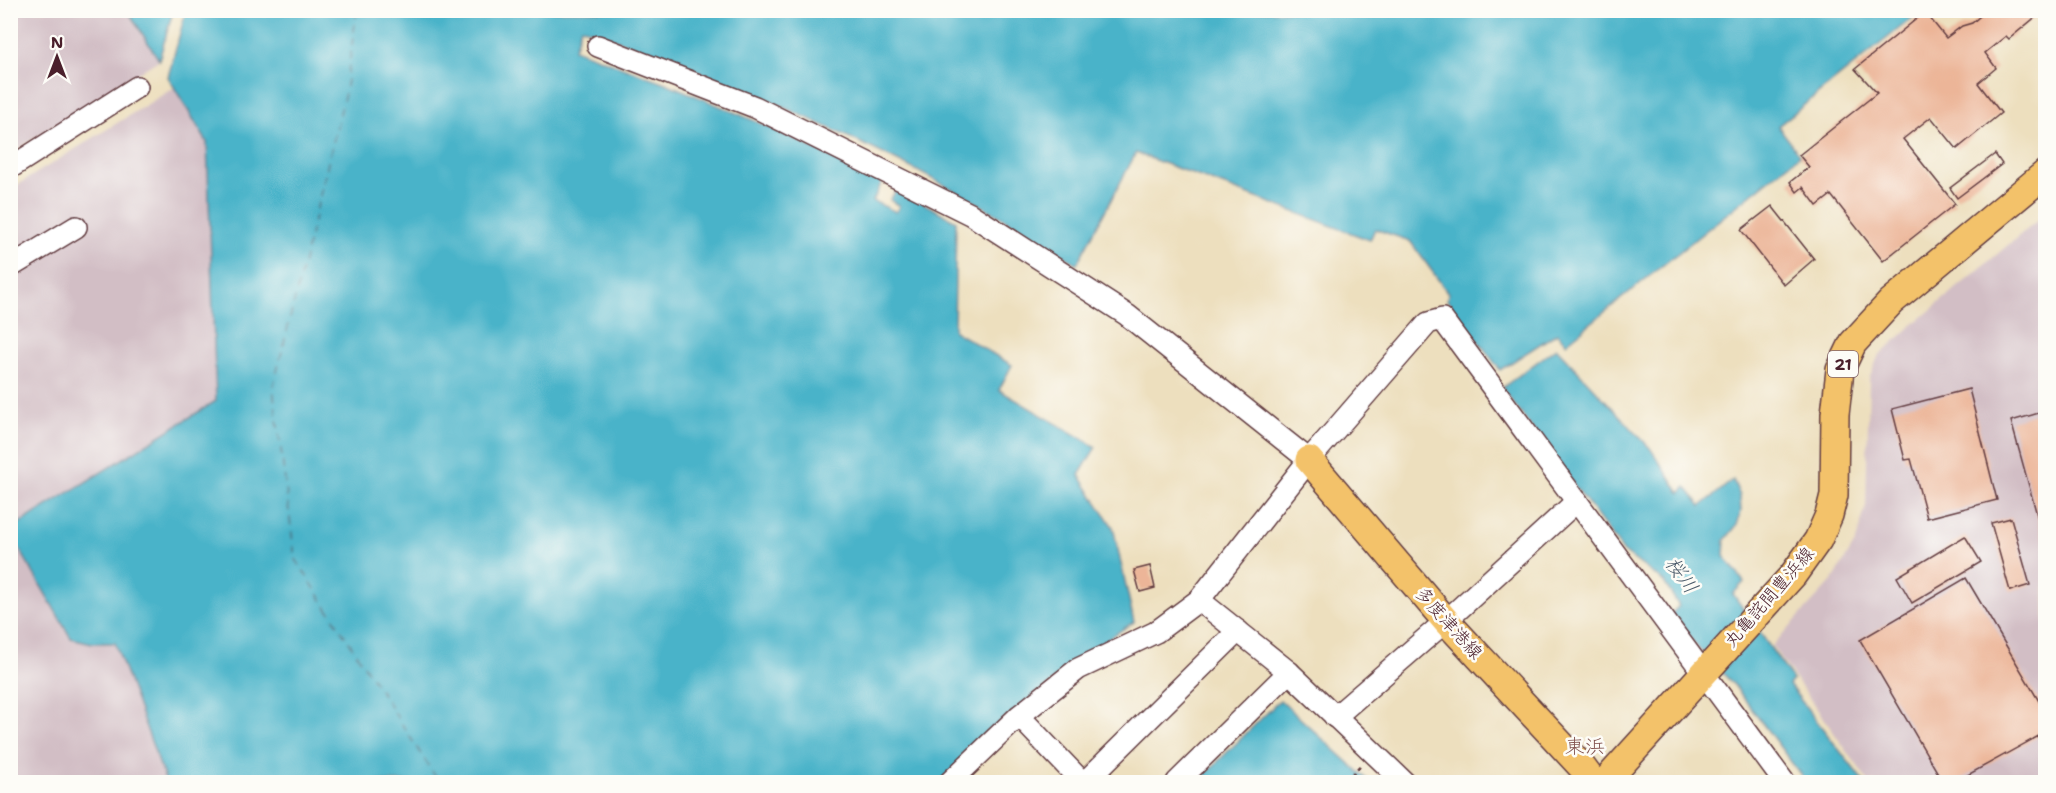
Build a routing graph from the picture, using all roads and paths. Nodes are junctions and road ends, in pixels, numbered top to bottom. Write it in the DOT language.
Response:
graph roads {
  1 [pos="598,46"];
  2 [pos="137,87"];
  3 [pos="10,168"];
  4 [pos="2046,172"];
  5 [pos="76,227"];
  6 [pos="10,267"];
  7 [pos="1309,460"];
  8 [pos="1577,501"];
  9 [pos="1199,600"];
  10 [pos="1446,621"];
  11 [pos="1238,631"];
  12 [pos="1289,672"];
  13 [pos="1704,672"];
  14 [pos="1019,716"];
  15 [pos="1335,717"];
  16 [pos="1361,765"];
  17 [pos="950,783"];
  18 [pos="1083,783"];
  19 [pos="1177,783"];
  20 [pos="1345,783"];
  21 [pos="1404,783"];
  22 [pos="1593,783"];
  23 [pos="1605,783"];
  24 [pos="1784,783"];
  1 -- 7 [label="street"];
  2 -- 3 [label="street"];
  4 -- 13 [label="main road, 丸亀詫間豊浜線 / 21"];
  5 -- 6 [label="street"];
  7 -- 8 [label="street"];
  7 -- 9 [label="street"];
  7 -- 10 [label="main road, 多度津港線"];
  8 -- 10 [label="street"];
  8 -- 13 [label="street"];
  9 -- 11 [label="street"];
  9 -- 14 [label="street"];
  10 -- 15 [label="street"];
  10 -- 22 [label="main road, 多度津港線"];
  11 -- 12 [label="street"];
  11 -- 18 [label="street"];
  12 -- 15 [label="street"];
  12 -- 19 [label="street"];
  13 -- 23 [label="main road, 丸亀詫間豊浜線 / 21"];
  13 -- 24 [label="street"];
  14 -- 17 [label="street"];
  14 -- 18 [label="street"];
  15 -- 21 [label="street"];
  16 -- 20 [label="path"];
}
